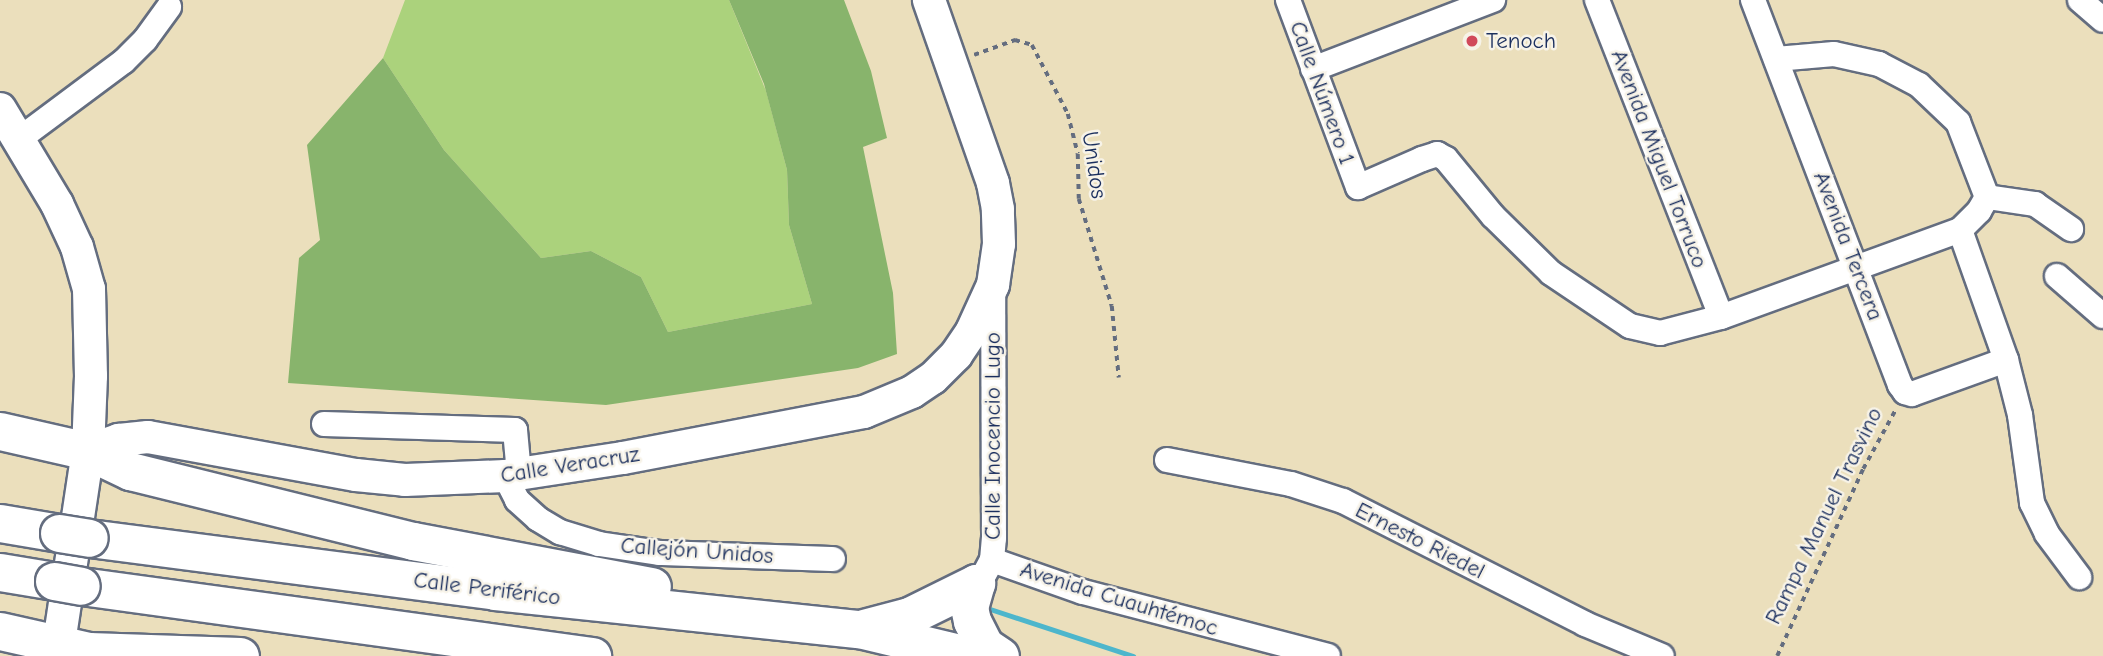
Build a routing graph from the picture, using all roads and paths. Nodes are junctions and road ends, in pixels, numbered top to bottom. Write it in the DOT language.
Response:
graph roads {
  1 [pos="929,0"];
  2 [pos="1288,0"];
  3 [pos="1493,0"];
  4 [pos="1597,0"];
  5 [pos="1754,0"];
  6 [pos="2080,0"];
  7 [pos="169,7"];
  8 [pos="2103,20"];
  9 [pos="1776,59"];
  10 [pos="953,64"];
  11 [pos="1313,69"];
  12 [pos="0,109"];
  13 [pos="18,140"];
  14 [pos="1987,197"];
  15 [pos="2071,229"];
  16 [pos="1960,230"];
  17 [pos="1856,267"];
  18 [pos="2057,276"];
  19 [pos="993,285"];
  20 [pos="2103,316"];
  21 [pos="1721,317"];
  22 [pos="2006,360"];
  23 [pos="1119,378"];
  24 [pos="1905,392"];
  25 [pos="324,424"];
  26 [pos="0,430"];
  27 [pos="88,451"];
  28 [pos="1167,460"];
  29 [pos="512,475"];
  30 [pos="0,523"];
  31 [pos="833,559"];
  32 [pos="984,571"];
  33 [pos="0,572"];
  34 [pos="2079,577"];
  35 [pos="759,619"];
  36 [pos="859,629"];
  37 [pos="0,631"];
  38 [pos="58,651"];
  39 [pos="240,656"];
  40 [pos="592,656"];
  41 [pos="972,656"];
  42 [pos="1000,656"];
  43 [pos="1328,656"];
  44 [pos="1662,656"];
  45 [pos="1777,656"];
  1 -- 10 [label="main road, Calle Veracruz"];
  2 -- 11 [label="street, Calle Número 1"];
  3 -- 11 [label="street"];
  4 -- 21 [label="street, Avenida Miguel Torruco"];
  5 -- 9 [label="street, Avenida Tercera"];
  6 -- 8 [label="street"];
  7 -- 13 [label="street"];
  9 -- 14 [label="street"];
  9 -- 17 [label="street, Avenida Tercera"];
  10 -- 19 [label="main road, Calle Veracruz"];
  10 -- 23 [label="path, Unidos"];
  11 -- 21 [label="street, Calle Número 1"];
  12 -- 13 [label="main road"];
  13 -- 27 [label="main road"];
  14 -- 15 [label="street"];
  14 -- 16 [label="street"];
  16 -- 17 [label="street"];
  16 -- 22 [label="street"];
  17 -- 21 [label="street"];
  17 -- 24 [label="street, Avenida Tercera"];
  18 -- 20 [label="street"];
  19 -- 29 [label="main road, Calle Veracruz"];
  19 -- 32 [label="street, Calle Inocencio Lugo"];
  22 -- 24 [label="street"];
  22 -- 34 [label="street"];
  24 -- 45 [label="path, Rampa Manuel Trasvino"];
  25 -- 29 [label="street"];
  26 -- 27 [label="highway"];
  27 -- 29 [label="main road, Calle Veracruz"];
  27 -- 35 [label="highway"];
  27 -- 38 [label="main road"];
  28 -- 44 [label="street, Ernesto Riedel"];
  29 -- 31 [label="street, Callejón Unidos"];
  30 -- 35 [label="highway, Calle Periférico"];
  32 -- 36 [label="highway"];
  32 -- 42 [label="highway"];
  32 -- 43 [label="street, Avenida Cuauhtémoc"];
  33 -- 40 [label="highway"];
  35 -- 36 [label="highway, Calle Periférico"];
  36 -- 41 [label="highway, Calle Periférico"];
  37 -- 38 [label="highway"];
  38 -- 39 [label="highway"];
}
